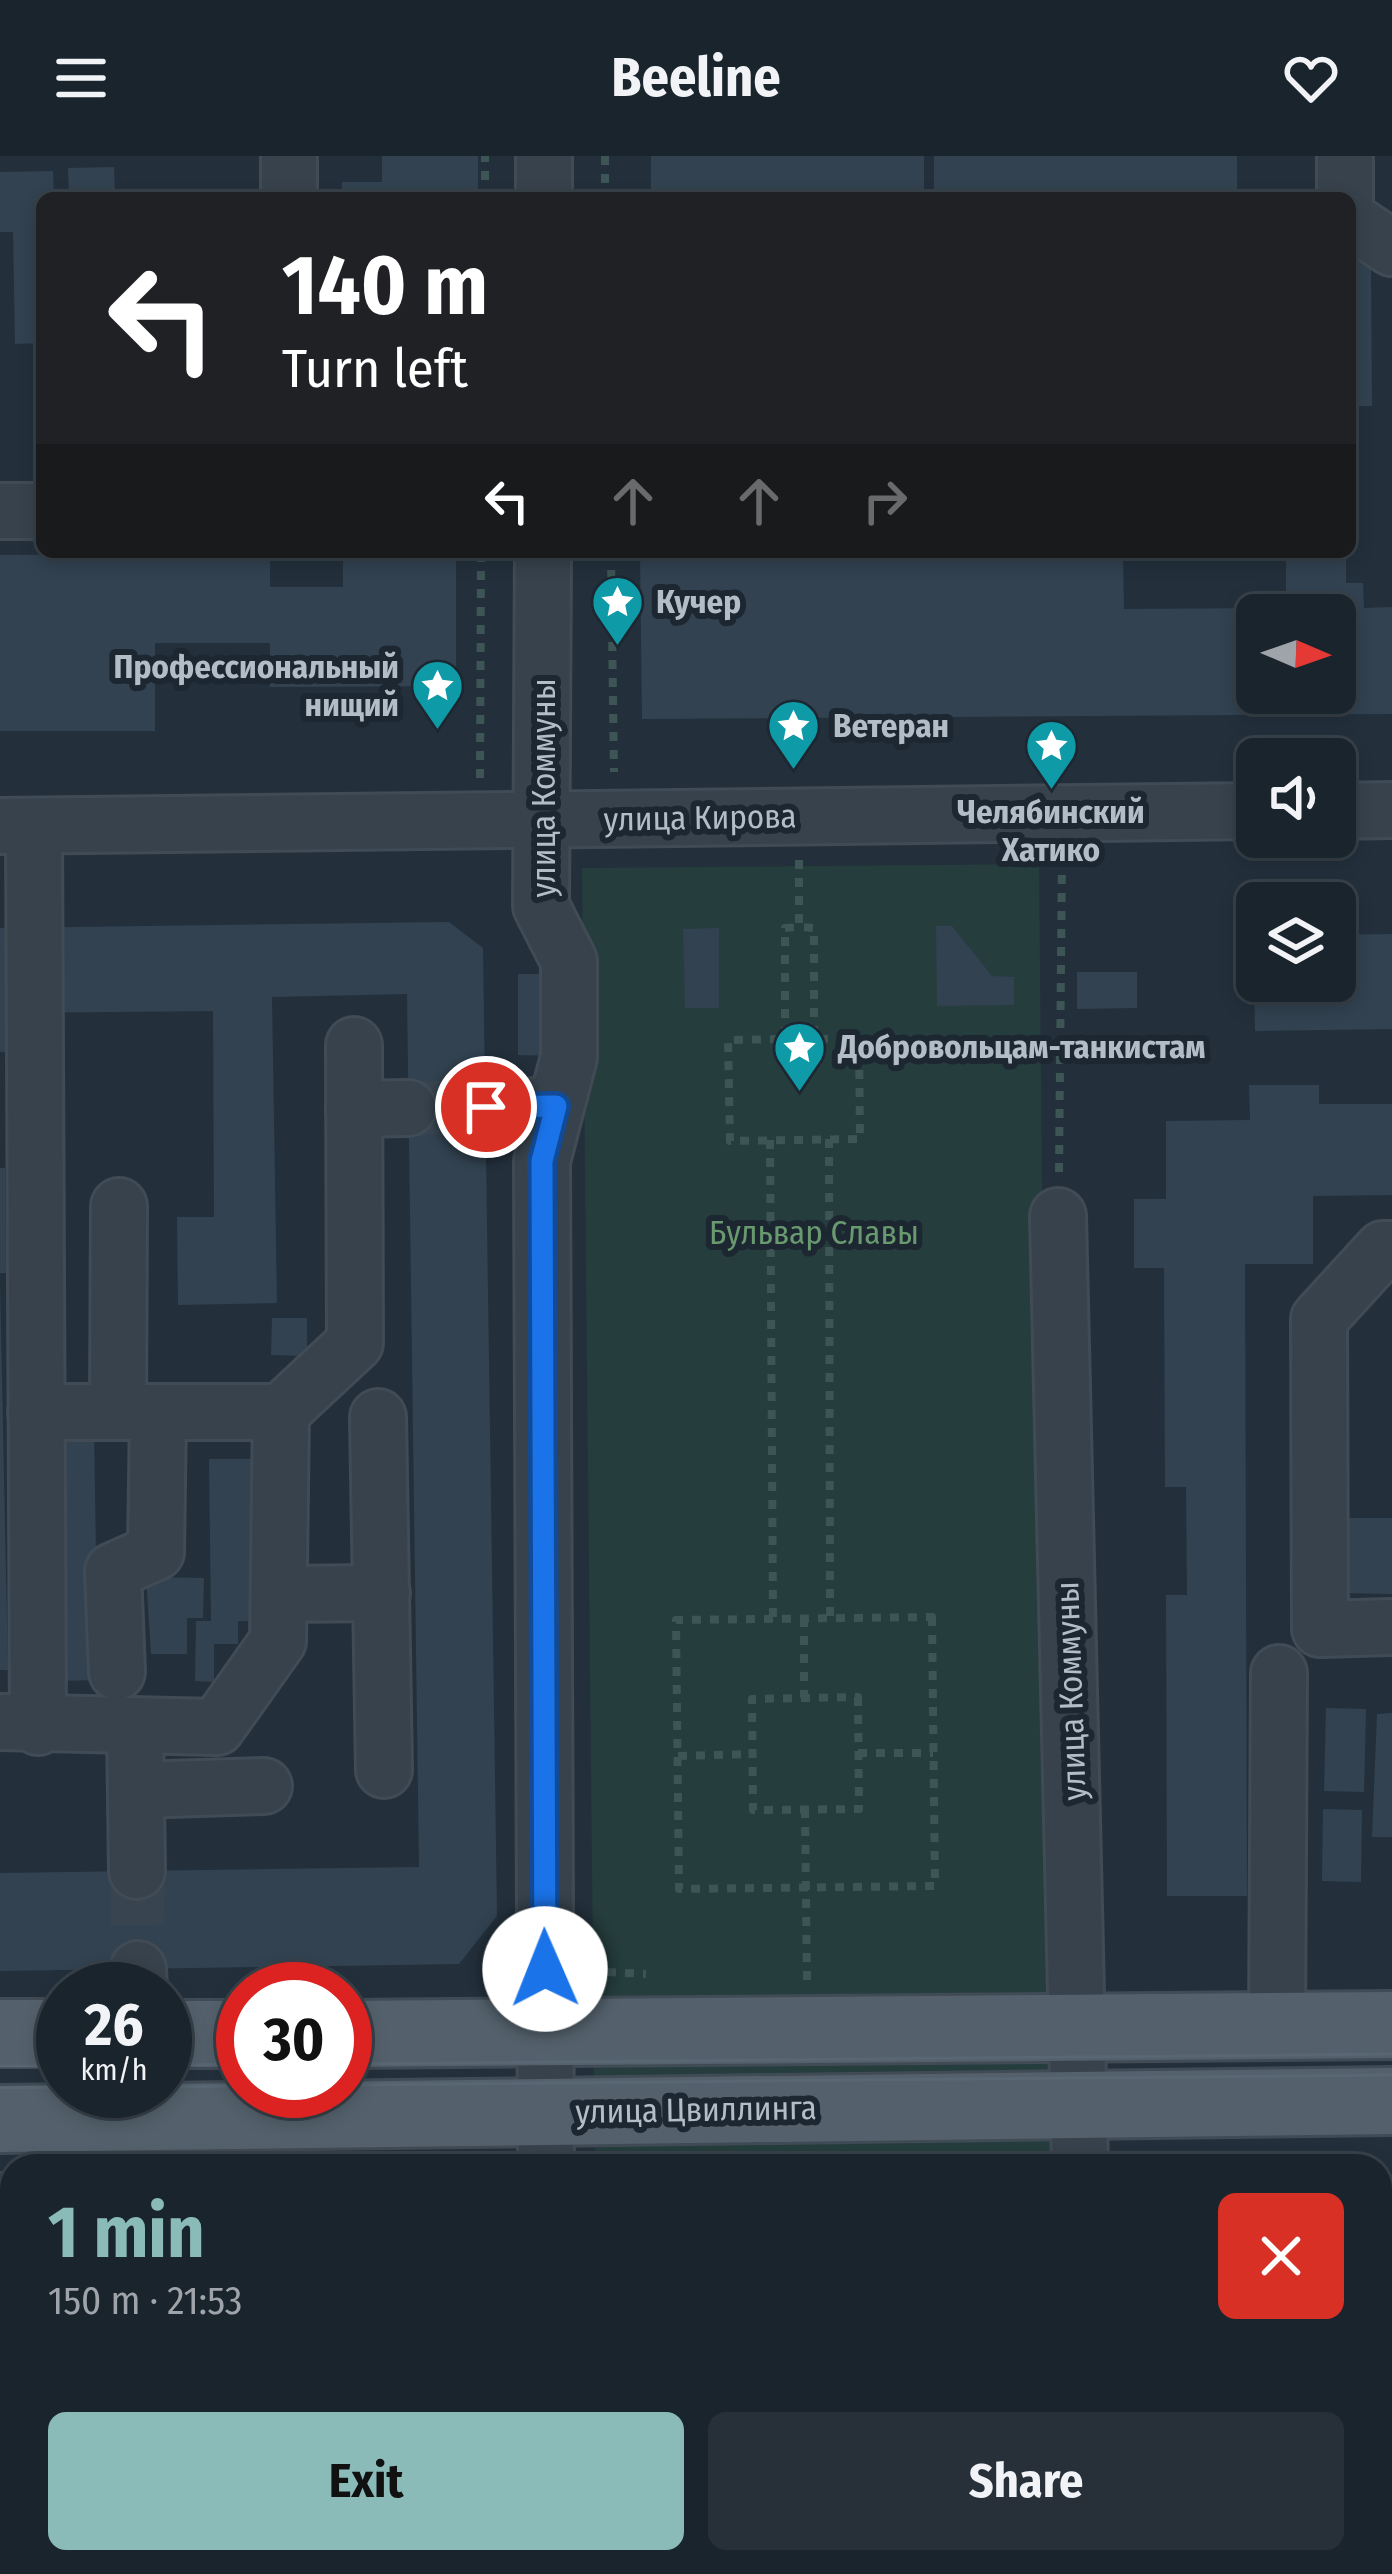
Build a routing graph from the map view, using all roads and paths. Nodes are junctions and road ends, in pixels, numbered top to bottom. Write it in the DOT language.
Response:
graph roads {
  1 [pos="289,156"];
  2 [pos="485,156"];
  3 [pos="544,156"];
  4 [pos="605,156"];
  5 [pos="1346,156"];
  6 [pos="290,192"];
  7 [pos="484,192"];
  8 [pos="544,192"];
  9 [pos="605,192"];
  10 [pos="1346,192"];
  11 [pos="1356,224"];
  12 [pos="1392,248"];
  13 [pos="0,511"];
  14 [pos="36,511"];
  15 [pos="481,558"];
  16 [pos="543,558"];
  17 [pos="611,558"];
  18 [pos="1392,810"];
  19 [pos="1356,811"];
  20 [pos="1236,812"];
  21 [pos="1062,814"];
  22 [pos="799,817"];
  23 [pos="615,819"];
  24 [pos="480,820"];
  25 [pos="542,820"];
  26 [pos="17,826"];
  27 [pos="800,927"];
  28 [pos="354,1045"];
  29 [pos="556,1106"];
  30 [pos="486,1107"];
  31 [pos="408,1108"];
  32 [pos="354,1109"];
  33 [pos="829,1139"];
  34 [pos="770,1140"];
  35 [pos="119,1205"];
  36 [pos="1058,1216"];
  37 [pos="1392,1249"];
  38 [pos="36,1412"];
  39 [pos="138,1412"];
  40 [pos="281,1412"];
  41 [pos="378,1417"];
  42 [pos="382,1593"];
  43 [pos="279,1594"];
  44 [pos="772,1618"];
  45 [pos="804,1618"];
  46 [pos="830,1618"];
  47 [pos="1392,1627"];
  48 [pos="117,1672"];
  49 [pos="1279,1673"];
  50 [pos="804,1698"];
  51 [pos="19,1725"];
  52 [pos="135,1726"];
  53 [pos="858,1753"];
  54 [pos="933,1753"];
  55 [pos="753,1754"];
  56 [pos="678,1756"];
  57 [pos="384,1770"];
  58 [pos="264,1786"];
  59 [pos="136,1790"];
  60 [pos="805,1809"];
  61 [pos="137,1871"];
  62 [pos="806,1888"];
  63 [pos="807,1988"];
  64 [pos="1392,2025"];
  65 [pos="1079,2026"];
  66 [pos="1277,2026"];
  67 [pos="0,2033"];
  68 [pos="36,2033"];
  69 [pos="372,2034"];
  70 [pos="544,2034"];
  71 [pos="1392,2101"];
  72 [pos="0,2119"];
  73 [pos="1080,2136"];
  74 [pos="546,2139"];
  1 -- 6 [label="street"];
  2 -- 7 [label="path"];
  3 -- 8 [label="street"];
  4 -- 9 [label="path"];
  5 -- 10 [label="street"];
  11 -- 12 [label="street"];
  13 -- 14 [label="street"];
  15 -- 24 [label="path"];
  16 -- 25 [label="street, улица Коммуны"];
  17 -- 23 [label="path"];
  18 -- 19 [label="street"];
  20 -- 21 [label="street, улица Кирова"];
  21 -- 22 [label="street, улица Кирова"];
  21 -- 36 [label="path"];
  22 -- 23 [label="street, улица Кирова"];
  22 -- 27 [label="path"];
  23 -- 25 [label="street, улица Кирова"];
  24 -- 25 [label="street, улица Кирова"];
  24 -- 26 [label="street, улица Кирова"];
  25 -- 29 [label="street, улица Коммуны"];
  26 -- 38 [label="street"];
  27 -- 33 [label="path"];
  27 -- 34 [label="path"];
  28 -- 32 [label="street"];
  29 -- 30 [label="street"];
  29 -- 70 [label="street, улица Коммуны"];
  31 -- 32 [label="street"];
  32 -- 40 [label="street"];
  33 -- 34 [label="path"];
  33 -- 46 [label="path"];
  34 -- 44 [label="path"];
  35 -- 39 [label="street"];
  36 -- 65 [label="street, улица Коммуны"];
  37 -- 47 [label="street"];
  38 -- 39 [label="street"];
  38 -- 51 [label="street"];
  39 -- 40 [label="street"];
  39 -- 48 [label="street"];
  40 -- 43 [label="street"];
  41 -- 42 [label="street"];
  42 -- 43 [label="street"];
  42 -- 57 [label="street"];
  43 -- 52 [label="street"];
  44 -- 45 [label="path"];
  44 -- 56 [label="path"];
  45 -- 46 [label="path"];
  45 -- 50 [label="path"];
  46 -- 54 [label="path"];
  49 -- 66 [label="street"];
  50 -- 53 [label="path"];
  50 -- 55 [label="path"];
  51 -- 52 [label="street"];
  52 -- 59 [label="street"];
  53 -- 54 [label="path"];
  53 -- 60 [label="path"];
  54 -- 62 [label="path"];
  55 -- 56 [label="path"];
  55 -- 60 [label="path"];
  56 -- 62 [label="path"];
  58 -- 59 [label="street"];
  59 -- 61 [label="street"];
  60 -- 62 [label="path"];
  62 -- 63 [label="path"];
  64 -- 66 [label="main road"];
  65 -- 66 [label="main road"];
  65 -- 70 [label="main road"];
  65 -- 73 [label="street, улица Коммуны"];
  67 -- 68 [label="main road"];
  69 -- 70 [label="main road"];
  70 -- 74 [label="street, улица Коммуны"];
  71 -- 73 [label="main road, улица Цвиллинга"];
  72 -- 74 [label="main road, улица Цвиллинга"];
  73 -- 74 [label="main road, улица Цвиллинга"];
}
